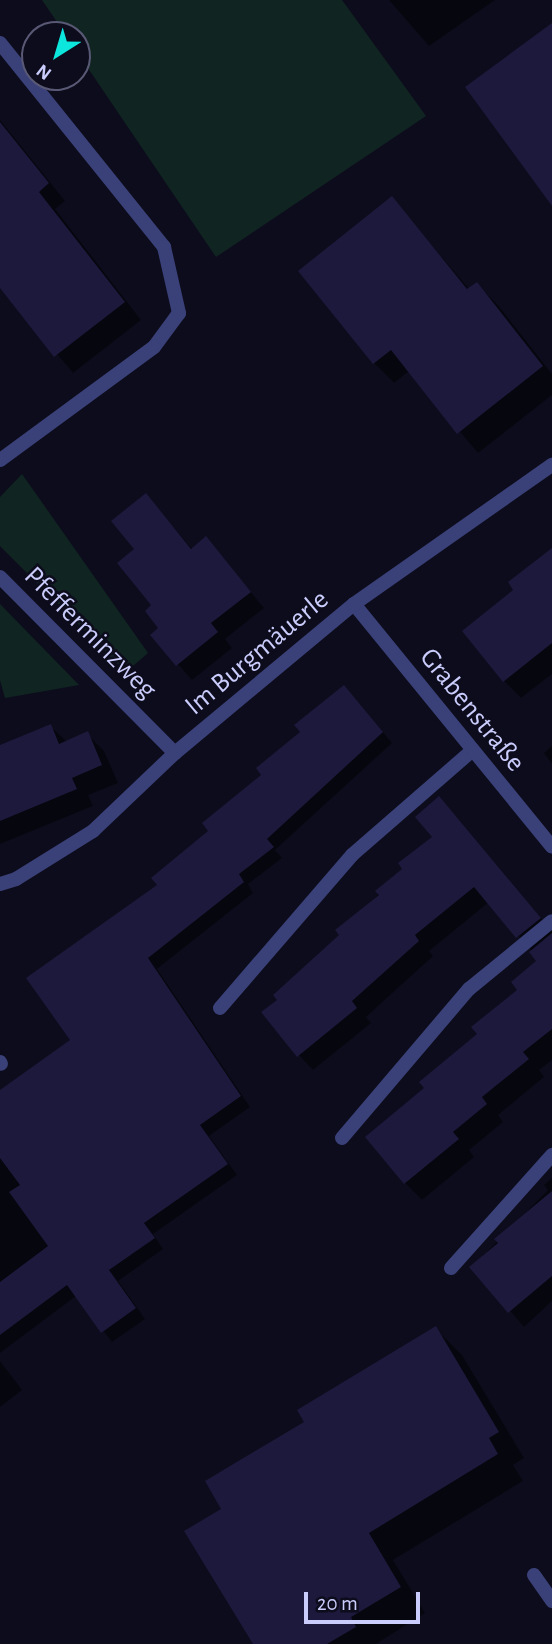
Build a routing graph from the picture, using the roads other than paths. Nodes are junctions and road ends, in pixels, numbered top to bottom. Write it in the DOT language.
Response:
graph roads {
  1 [pos="0,43"];
  2 [pos="0,460"];
  3 [pos="552,465"];
  4 [pos="0,577"];
  5 [pos="354,604"];
  6 [pos="473,750"];
  7 [pos="175,753"];
  8 [pos="552,847"];
  9 [pos="0,884"];
  10 [pos="552,922"];
  11 [pos="220,1009"];
  12 [pos="342,1138"];
  13 [pos="552,1156"];
  14 [pos="451,1268"];
  15 [pos="534,1576"];
  16 [pos="552,1601"];
  1 -- 2 [label="street"];
  3 -- 5 [label="street, Im Burgmäuerle"];
  4 -- 7 [label="street, Pfefferminzweg"];
  5 -- 6 [label="street, Grabenstraße"];
  5 -- 7 [label="street, Im Burgmäuerle"];
  6 -- 8 [label="street, Grabenstraße"];
  6 -- 11 [label="street"];
  7 -- 9 [label="street, Im Burgmäuerle"];
  10 -- 12 [label="street"];
  13 -- 14 [label="street"];
  15 -- 16 [label="street"];
}
